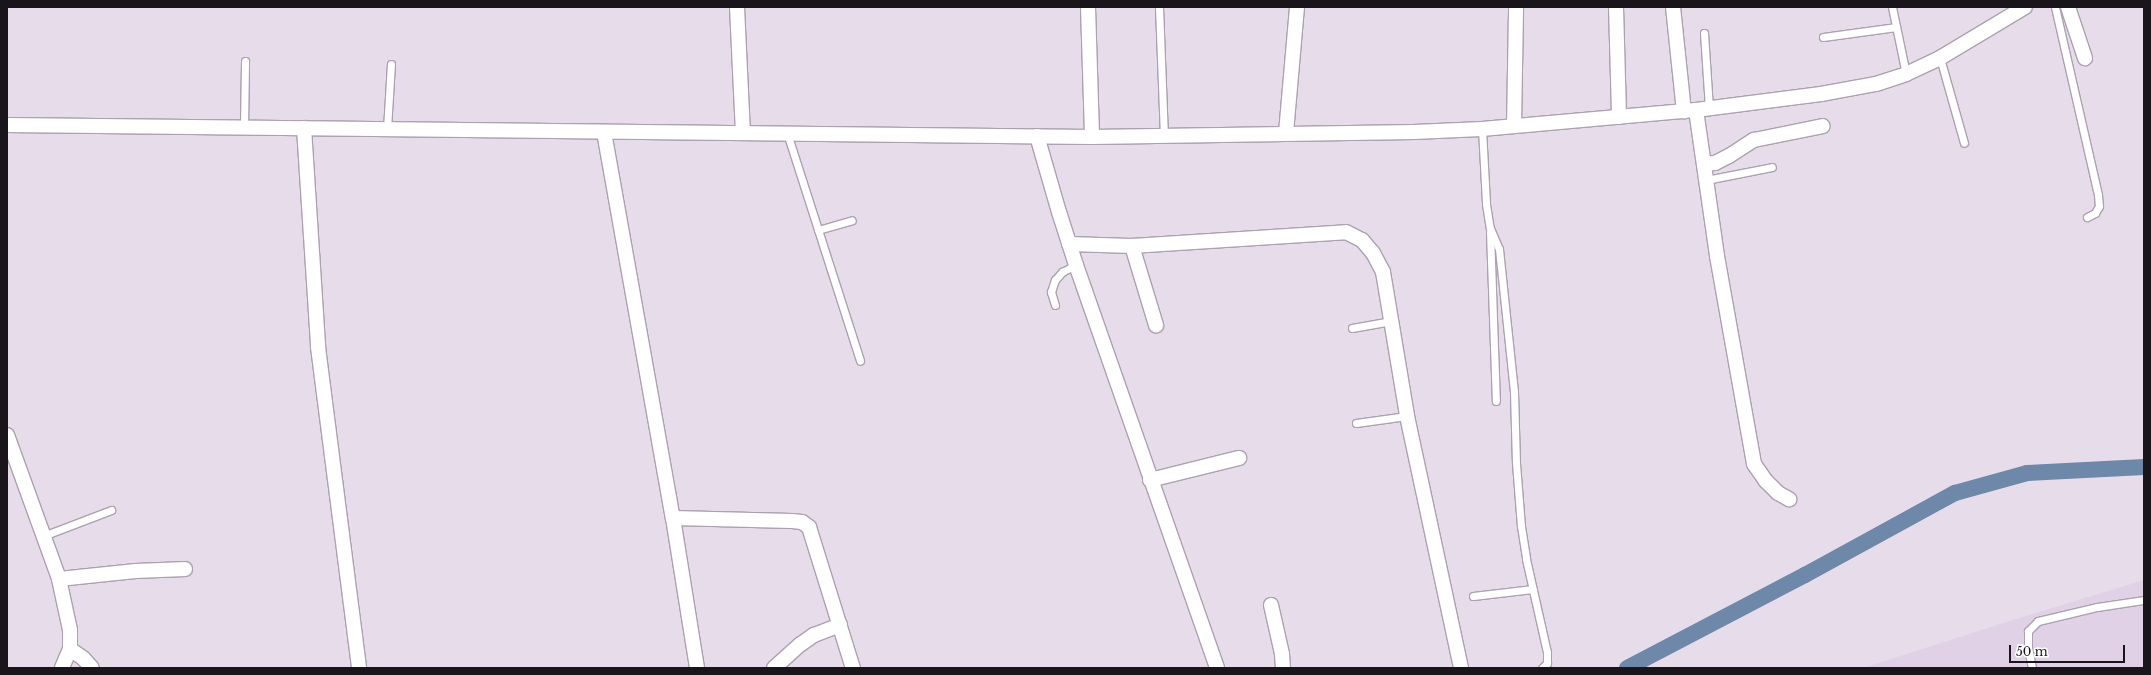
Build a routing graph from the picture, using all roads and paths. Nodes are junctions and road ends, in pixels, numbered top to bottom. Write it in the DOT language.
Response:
graph roads {
  1 [pos="737,7"];
  2 [pos="1088,7"];
  3 [pos="1159,7"];
  4 [pos="1297,7"];
  5 [pos="1516,7"];
  6 [pos="1616,7"];
  7 [pos="1673,7"];
  8 [pos="1892,7"];
  9 [pos="2025,7"];
  10 [pos="2055,7"];
  11 [pos="2068,7"];
  12 [pos="1896,28"];
  13 [pos="1704,33"];
  14 [pos="1823,37"];
  15 [pos="1940,58"];
  16 [pos="2085,58"];
  17 [pos="245,61"];
  18 [pos="391,64"];
  19 [pos="1906,74"];
  20 [pos="1696,110"];
  21 [pos="1619,117"];
  22 [pos="7,125"];
  23 [pos="1514,126"];
  24 [pos="1823,126"];
  25 [pos="244,127"];
  26 [pos="304,128"];
  27 [pos="387,129"];
  28 [pos="1482,129"];
  29 [pos="604,132"];
  30 [pos="743,132"];
  31 [pos="788,133"];
  32 [pos="1286,133"];
  33 [pos="1037,136"];
  34 [pos="1092,137"];
  35 [pos="1164,137"];
  36 [pos="1964,143"];
  37 [pos="1704,164"];
  38 [pos="1772,167"];
  39 [pos="1706,180"];
  40 [pos="2087,217"];
  41 [pos="852,220"];
  42 [pos="1490,228"];
  43 [pos="818,230"];
  44 [pos="1069,244"];
  45 [pos="1132,246"];
  46 [pos="1076,265"];
  47 [pos="1054,304"];
  48 [pos="1391,321"];
  49 [pos="1156,325"];
  50 [pos="1352,328"];
  51 [pos="860,361"];
  52 [pos="1496,401"];
  53 [pos="1407,416"];
  54 [pos="1356,423"];
  55 [pos="7,434"];
  56 [pos="1239,458"];
  57 [pos="1150,480"];
  58 [pos="1789,499"];
  59 [pos="111,510"];
  60 [pos="673,518"];
  61 [pos="44,536"];
  62 [pos="185,569"];
  63 [pos="59,579"];
  64 [pos="1533,589"];
  65 [pos="1473,596"];
  66 [pos="2144,600"];
  67 [pos="1271,605"];
  68 [pos="840,625"];
  69 [pos="70,649"];
  70 [pos="62,668"];
  71 [pos="92,668"];
  72 [pos="359,668"];
  73 [pos="697,668"];
  74 [pos="774,668"];
  75 [pos="853,668"];
  76 [pos="1217,668"];
  77 [pos="1283,668"];
  78 [pos="1461,668"];
  79 [pos="1542,668"];
  80 [pos="2032,668"];
  1 -- 30 [label="street"];
  2 -- 34 [label="street"];
  3 -- 35 [label="lane"];
  4 -- 32 [label="street"];
  5 -- 23 [label="street"];
  6 -- 21 [label="street"];
  7 -- 20 [label="street"];
  8 -- 12 [label="lane"];
  9 -- 15 [label="street"];
  10 -- 40 [label="lane"];
  11 -- 16 [label="street"];
  12 -- 14 [label="lane"];
  12 -- 19 [label="lane"];
  13 -- 20 [label="lane"];
  15 -- 19 [label="street"];
  15 -- 36 [label="lane"];
  17 -- 25 [label="lane"];
  18 -- 27 [label="lane"];
  19 -- 20 [label="street"];
  20 -- 21 [label="street"];
  20 -- 37 [label="street"];
  21 -- 23 [label="street"];
  22 -- 25 [label="street"];
  23 -- 28 [label="street"];
  24 -- 37 [label="street"];
  25 -- 26 [label="street"];
  26 -- 27 [label="street"];
  26 -- 72 [label="street"];
  27 -- 29 [label="street"];
  28 -- 32 [label="street"];
  28 -- 42 [label="lane"];
  29 -- 30 [label="street"];
  29 -- 60 [label="street"];
  30 -- 31 [label="street"];
  31 -- 33 [label="street"];
  31 -- 43 [label="lane"];
  32 -- 35 [label="street"];
  33 -- 34 [label="street"];
  33 -- 44 [label="street"];
  34 -- 35 [label="street"];
  37 -- 39 [label="street"];
  38 -- 39 [label="lane"];
  39 -- 58 [label="street"];
  41 -- 43 [label="lane"];
  42 -- 52 [label="lane"];
  42 -- 64 [label="lane"];
  43 -- 51 [label="lane"];
  44 -- 45 [label="street"];
  44 -- 46 [label="street"];
  45 -- 48 [label="street"];
  45 -- 49 [label="street"];
  46 -- 47 [label="lane"];
  46 -- 57 [label="street"];
  48 -- 50 [label="lane"];
  48 -- 53 [label="street"];
  53 -- 54 [label="lane"];
  53 -- 78 [label="street"];
  55 -- 61 [label="street"];
  56 -- 57 [label="street"];
  57 -- 76 [label="street"];
  59 -- 61 [label="lane"];
  60 -- 68 [label="street"];
  60 -- 73 [label="street"];
  61 -- 63 [label="street"];
  62 -- 63 [label="street"];
  63 -- 69 [label="street"];
  64 -- 65 [label="lane"];
  64 -- 79 [label="lane"];
  66 -- 80 [label="lane"];
  67 -- 77 [label="street"];
  68 -- 74 [label="street"];
  68 -- 75 [label="street"];
  69 -- 70 [label="street"];
  69 -- 71 [label="street"];
}
